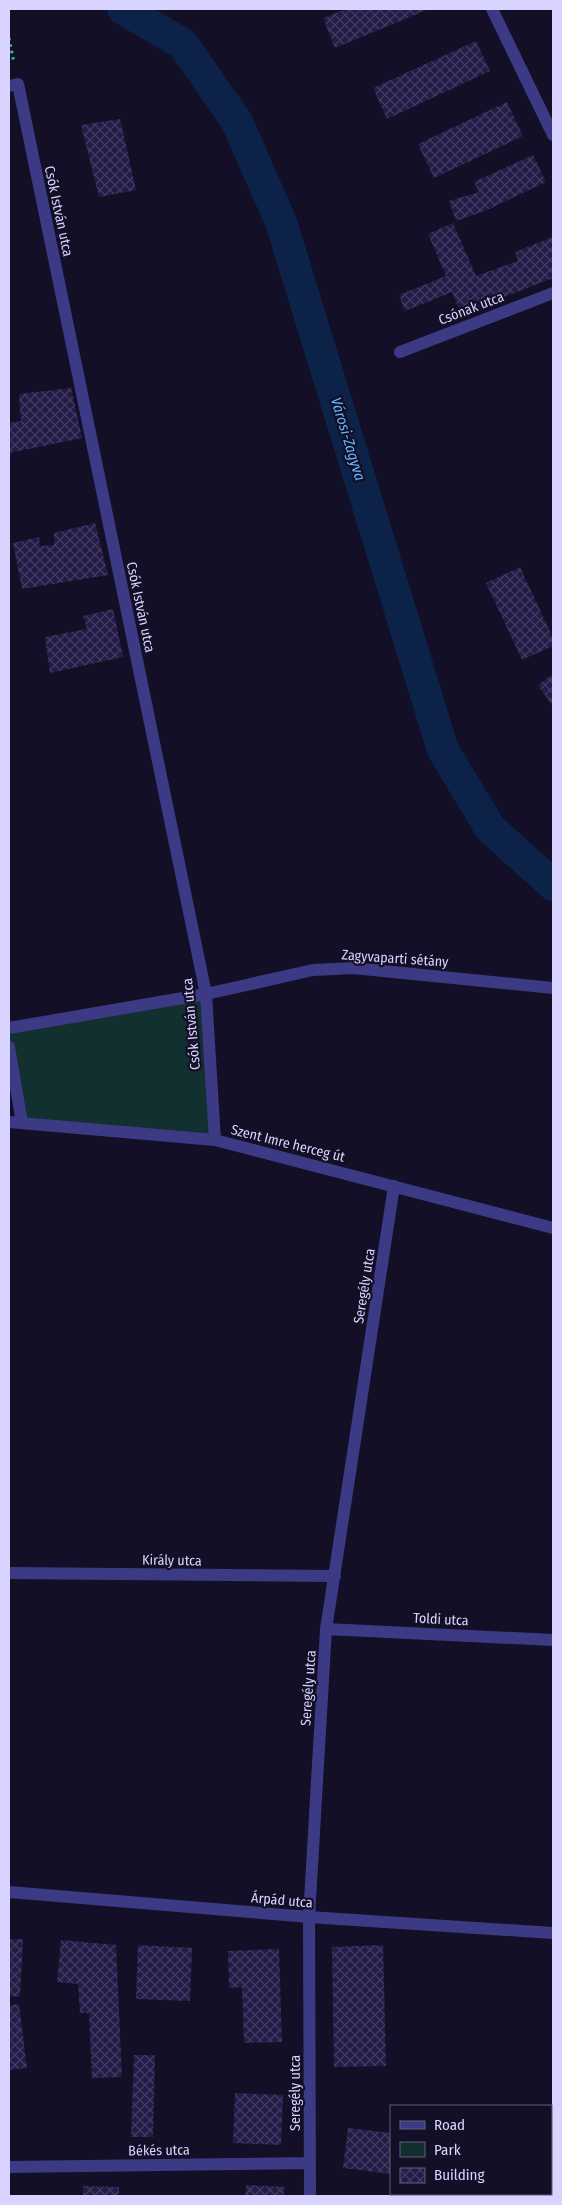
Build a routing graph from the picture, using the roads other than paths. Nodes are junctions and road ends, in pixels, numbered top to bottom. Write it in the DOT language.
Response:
graph roads {
  1 [pos="492,9"];
  2 [pos="13,85"];
  3 [pos="553,135"];
  4 [pos="553,293"];
  5 [pos="400,352"];
  6 [pos="553,988"];
  7 [pos="206,994"];
  8 [pos="9,1028"];
  9 [pos="9,1047"];
  10 [pos="9,1122"];
  11 [pos="22,1123"];
  12 [pos="215,1140"];
  13 [pos="394,1186"];
  14 [pos="553,1228"];
  15 [pos="9,1573"];
  16 [pos="335,1576"];
  17 [pos="326,1629"];
  18 [pos="553,1640"];
  19 [pos="9,1892"];
  20 [pos="308,1917"];
  21 [pos="553,1933"];
  22 [pos="310,2164"];
  23 [pos="9,2167"];
  24 [pos="310,2196"];
  1 -- 3 [label="street"];
  2 -- 7 [label="street, Csók István utca"];
  4 -- 5 [label="street, Csónak utca"];
  6 -- 7 [label="street, Zagyvaparti sétány"];
  7 -- 8 [label="street"];
  7 -- 12 [label="street, Csók István utca"];
  9 -- 11 [label="street"];
  10 -- 11 [label="street, Szent Imre herceg út"];
  11 -- 12 [label="street, Szent Imre herceg út"];
  12 -- 13 [label="street, Szent Imre herceg út"];
  13 -- 14 [label="street, Szent Imre herceg út"];
  13 -- 16 [label="street, Seregély utca"];
  15 -- 16 [label="street, Király utca"];
  16 -- 17 [label="street, Seregély utca"];
  17 -- 18 [label="street, Toldi utca"];
  17 -- 20 [label="street, Seregély utca"];
  19 -- 20 [label="street, Árpád utca"];
  20 -- 21 [label="street, Árpád utca"];
  20 -- 22 [label="street, Seregély utca"];
  22 -- 23 [label="street, Békés utca"];
  22 -- 24 [label="street, Seregély utca"];
}
